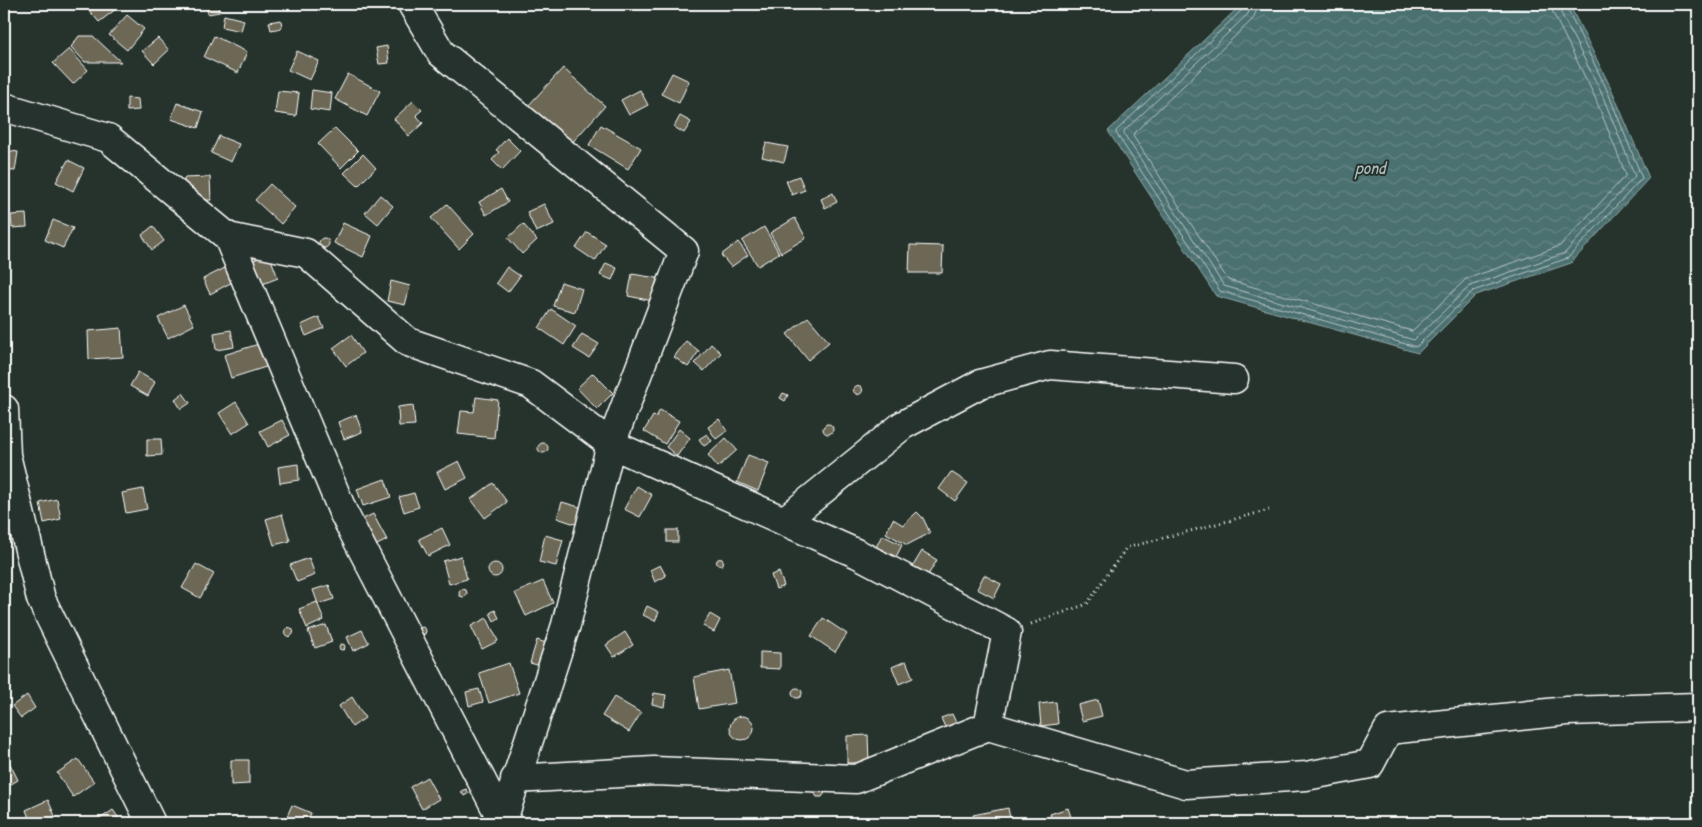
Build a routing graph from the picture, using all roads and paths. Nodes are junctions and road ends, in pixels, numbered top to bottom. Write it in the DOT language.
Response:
graph roads {
  1 [pos="412,4"];
  2 [pos="4,107"];
  3 [pos="228,237"];
  4 [pos="1234,379"];
  5 [pos="4,409"];
  6 [pos="611,444"];
  7 [pos="1269,510"];
  8 [pos="784,521"];
  9 [pos="1007,632"];
  10 [pos="1698,707"];
  11 [pos="988,726"];
  12 [pos="516,779"];
  13 [pos="502,822"];
  14 [pos="151,823"];
  1 -- 6 [label="street"];
  2 -- 3 [label="street"];
  3 -- 6 [label="street"];
  3 -- 13 [label="street"];
  4 -- 8 [label="street"];
  5 -- 14 [label="street"];
  6 -- 8 [label="street"];
  6 -- 12 [label="street"];
  7 -- 9 [label="path"];
  8 -- 9 [label="street"];
  9 -- 11 [label="street"];
  10 -- 11 [label="street"];
  11 -- 12 [label="street"];
  12 -- 13 [label="street"];
}
